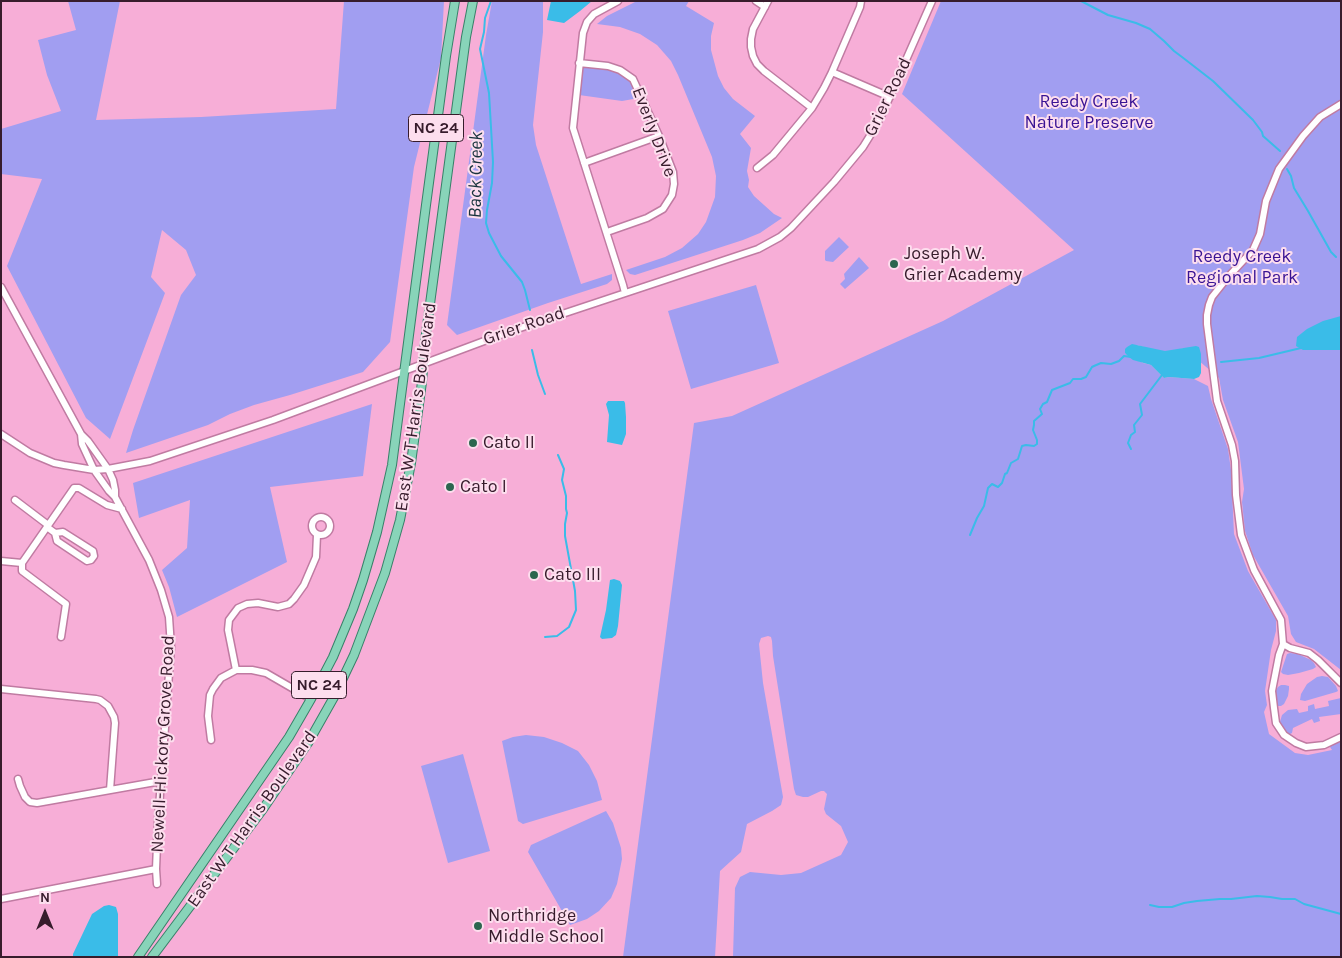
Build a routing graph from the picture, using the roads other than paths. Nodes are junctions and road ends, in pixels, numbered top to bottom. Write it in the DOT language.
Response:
graph roads {
  1 [pos="455,1"];
  2 [pos="473,1"];
  3 [pos="618,1"];
  4 [pos="756,1"];
  5 [pos="861,1"];
  6 [pos="932,1"];
  7 [pos="766,4"];
  8 [pos="580,63"];
  9 [pos="832,72"];
  10 [pos="890,97"];
  11 [pos="1341,104"];
  12 [pos="812,108"];
  13 [pos="659,136"];
  14 [pos="584,163"];
  15 [pos="757,168"];
  16 [pos="607,232"];
  17 [pos="1,287"];
  18 [pos="625,293"];
  19 [pos="424,363"];
  20 [pos="404,371"];
  21 [pos="1,434"];
  22 [pos="81,434"];
  23 [pos="94,470"];
  24 [pos="108,470"];
  25 [pos="115,496"];
  26 [pos="15,500"];
  27 [pos="122,509"];
  28 [pos="47,526"];
  29 [pos="55,533"];
  30 [pos="317,535"];
  31 [pos="1,561"];
  32 [pos="22,563"];
  33 [pos="61,637"];
  34 [pos="1283,644"];
  35 [pos="236,670"];
  36 [pos="1341,683"];
  37 [pos="1,689"];
  38 [pos="311,699"];
  39 [pos="1341,737"];
  40 [pos="211,740"];
  41 [pos="18,779"];
  42 [pos="160,781"];
  43 [pos="110,790"];
  44 [pos="156,869"];
  45 [pos="156,884"];
  46 [pos="1,899"];
  47 [pos="138,957"];
  48 [pos="152,957"];
  1 -- 20 [label="main road, East W T Harris Boulevard / NC 24"];
  2 -- 19 [label="main road, East W T Harris Boulevard / NC 24"];
  3 -- 8 [label="street"];
  4 -- 7 [label="street"];
  5 -- 9 [label="street"];
  6 -- 10 [label="street, Grier Road"];
  7 -- 12 [label="street"];
  8 -- 13 [label="street, Everly Drive"];
  8 -- 14 [label="street"];
  9 -- 10 [label="street"];
  9 -- 12 [label="street"];
  10 -- 18 [label="street, Grier Road"];
  11 -- 34 [label="street"];
  12 -- 15 [label="street"];
  13 -- 14 [label="street"];
  13 -- 16 [label="street, Everly Drive"];
  14 -- 16 [label="street"];
  16 -- 18 [label="street"];
  17 -- 22 [label="street, Newell-Hickory Grove Road"];
  18 -- 19 [label="street, Grier Road"];
  19 -- 20 [label="street, Grier Road"];
  19 -- 48 [label="main road, East W T Harris Boulevard / NC 24"];
  20 -- 24 [label="street, Grier Road"];
  20 -- 38 [label="main road, East W T Harris Boulevard / NC 24"];
  21 -- 23 [label="street, Grier Road"];
  22 -- 23 [label="street, Newell-Hickory Grove Road"];
  22 -- 24 [label="street, Newell-Hickory Grove Road"];
  23 -- 24 [label="street, Grier Road"];
  23 -- 25 [label="street, Newell-Hickory Grove Road"];
  24 -- 25 [label="street, Newell-Hickory Grove Road"];
  25 -- 27 [label="street, Newell-Hickory Grove Road"];
  26 -- 28 [label="street"];
  27 -- 28 [label="street"];
  27 -- 42 [label="street, Newell-Hickory Grove Road"];
  28 -- 29 [label="street"];
  28 -- 32 [label="street"];
  29 -- 29 [label="street"];
  30 -- 35 [label="street"];
  31 -- 32 [label="street"];
  32 -- 33 [label="street"];
  34 -- 36 [label="street"];
  34 -- 39 [label="street"];
  35 -- 38 [label="street"];
  35 -- 40 [label="street"];
  37 -- 43 [label="street"];
  38 -- 47 [label="main road, East W T Harris Boulevard / NC 24"];
  41 -- 43 [label="street"];
  42 -- 43 [label="street"];
  42 -- 44 [label="street, Newell-Hickory Grove Road"];
  44 -- 45 [label="street, Newell-Hickory Grove Road"];
  44 -- 46 [label="street"];
}
